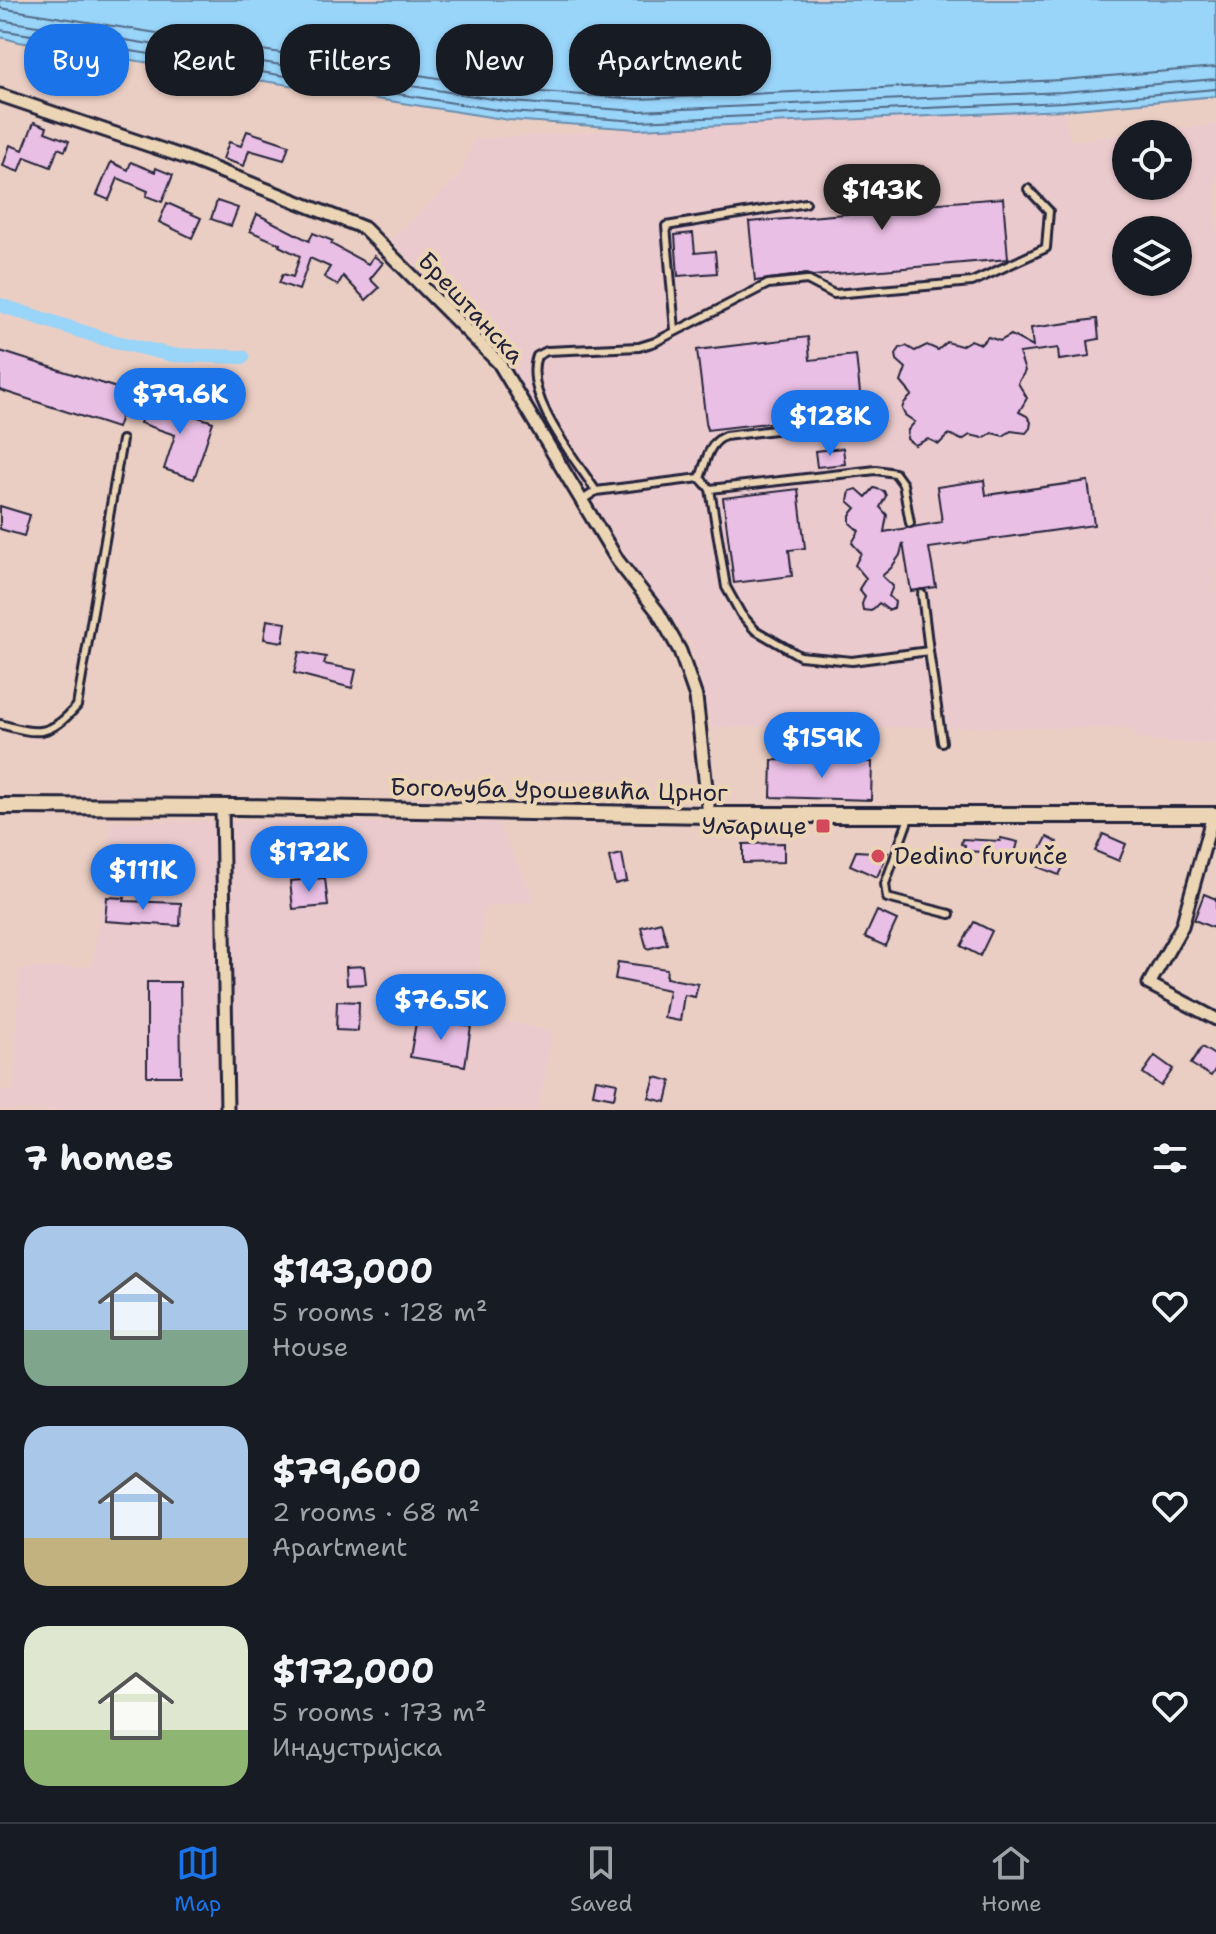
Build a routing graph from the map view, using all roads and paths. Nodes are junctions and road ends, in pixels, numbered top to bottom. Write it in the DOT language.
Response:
graph roads {
  1 [pos="0,95"];
  2 [pos="1028,189"];
  3 [pos="806,203"];
  4 [pos="675,330"];
  5 [pos="808,426"];
  6 [pos="122,440"];
  7 [pos="700,478"];
  8 [pos="710,489"];
  9 [pos="596,491"];
  10 [pos="581,501"];
  11 [pos="910,523"];
  12 [pos="922,594"];
  13 [pos="929,651"];
  14 [pos="0,724"];
  15 [pos="942,742"];
  16 [pos="0,806"];
  17 [pos="222,807"];
  18 [pos="709,815"];
  19 [pos="910,815"];
  20 [pos="1215,815"];
  21 [pos="950,914"];
  22 [pos="1216,1019"];
  23 [pos="227,1110"];
  1 -- 10 [label="street, Брештанска"];
  2 -- 4 [label="lane"];
  3 -- 4 [label="lane"];
  4 -- 9 [label="lane"];
  5 -- 7 [label="lane"];
  6 -- 14 [label="lane"];
  7 -- 8 [label="lane"];
  7 -- 9 [label="lane"];
  8 -- 11 [label="lane"];
  8 -- 13 [label="lane"];
  9 -- 10 [label="lane"];
  10 -- 18 [label="street, Брештанска"];
  12 -- 13 [label="lane"];
  13 -- 15 [label="lane"];
  16 -- 17 [label="street, Богољуба Урошевића Црног"];
  17 -- 18 [label="street, Богољуба Урошевића Црног"];
  17 -- 23 [label="street"];
  18 -- 19 [label="street, Богољуба Урошевића Црног"];
  19 -- 20 [label="street, Богољуба Урошевића Црног"];
  19 -- 21 [label="lane"];
  20 -- 22 [label="street"];
}
